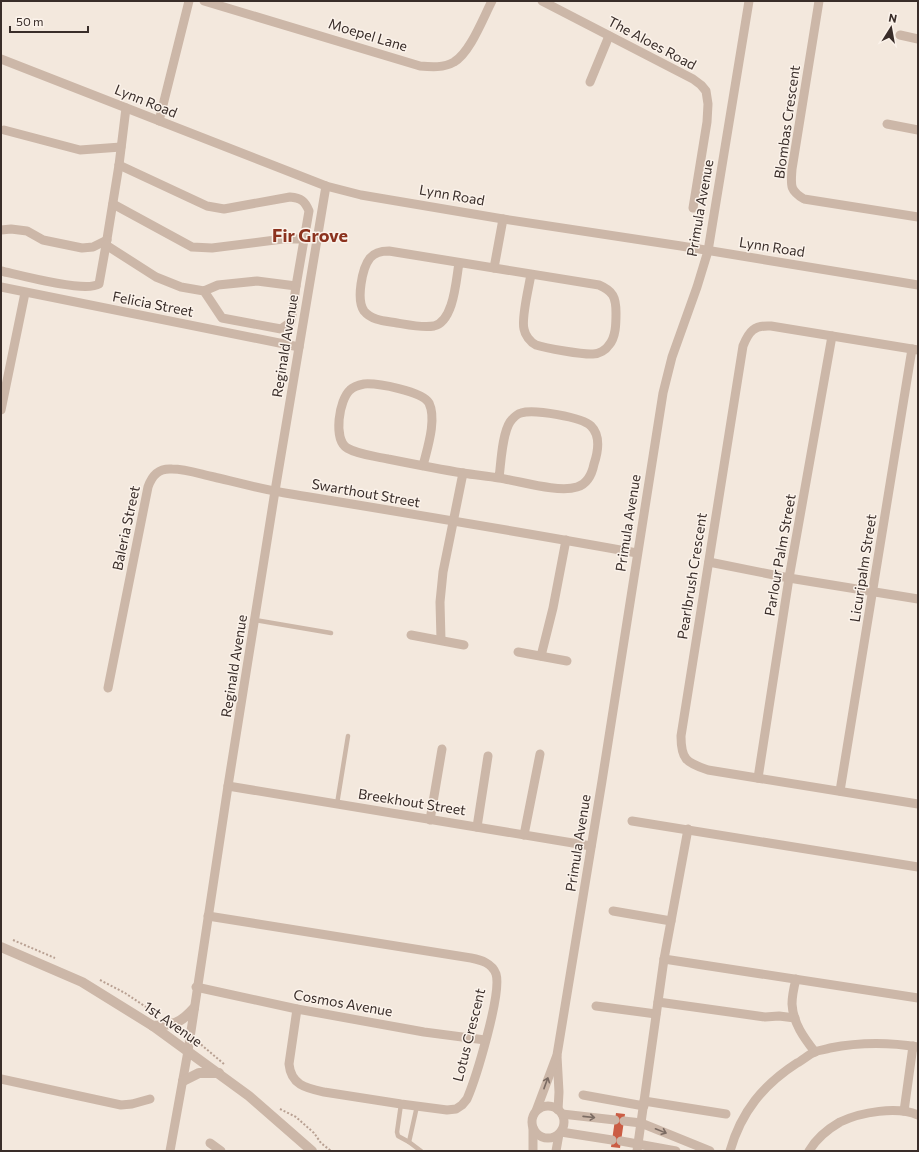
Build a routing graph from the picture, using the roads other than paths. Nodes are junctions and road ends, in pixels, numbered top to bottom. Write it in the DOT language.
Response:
graph roads {
  1 [pos="189,1"];
  2 [pos="204,1"];
  3 [pos="492,1"];
  4 [pos="542,1"];
  5 [pos="749,1"];
  6 [pos="819,1"];
  7 [pos="900,35"];
  8 [pos="609,36"];
  9 [pos="918,39"];
  10 [pos="1,59"];
  11 [pos="590,82"];
  12 [pos="126,108"];
  13 [pos="159,122"];
  14 [pos="887,124"];
  15 [pos="4,130"];
  16 [pos="918,130"];
  17 [pos="121,147"];
  18 [pos="119,165"];
  19 [pos="326,186"];
  20 [pos="113,204"];
  21 [pos="693,208"];
  22 [pos="918,217"];
  23 [pos="503,219"];
  24 [pos="1,230"];
  25 [pos="303,239"];
  26 [pos="107,242"];
  27 [pos="708,251"];
  28 [pos="459,263"];
  29 [pos="494,268"];
  30 [pos="1,271"];
  31 [pos="531,274"];
  32 [pos="918,285"];
  33 [pos="296,286"];
  34 [pos="1,288"];
  35 [pos="204,291"];
  36 [pos="25,293"];
  37 [pos="832,336"];
  38 [pos="299,347"];
  39 [pos="915,350"];
  40 [pos="1,408"];
  41 [pos="423,466"];
  42 [pos="463,474"];
  43 [pos="498,478"];
  44 [pos="275,492"];
  45 [pos="453,521"];
  46 [pos="566,540"];
  47 [pos="637,553"];
  48 [pos="709,562"];
  49 [pos="790,578"];
  50 [pos="874,592"];
  51 [pos="918,599"];
  52 [pos="255,620"];
  53 [pos="331,633"];
  54 [pos="411,636"];
  55 [pos="441,640"];
  56 [pos="464,645"];
  57 [pos="518,652"];
  58 [pos="541,656"];
  59 [pos="567,661"];
  60 [pos="108,688"];
  61 [pos="348,736"];
  62 [pos="442,749"];
  63 [pos="540,754"];
  64 [pos="488,756"];
  65 [pos="758,778"];
  66 [pos="228,786"];
  67 [pos="840,791"];
  68 [pos="337,804"];
  69 [pos="918,804"];
  70 [pos="430,820"];
  71 [pos="632,821"];
  72 [pos="477,827"];
  73 [pos="688,829"];
  74 [pos="524,835"];
  75 [pos="591,846"];
  76 [pos="918,867"];
  77 [pos="613,911"];
  78 [pos="208,916"];
  79 [pos="671,921"];
  80 [pos="1,947"];
  81 [pos="664,959"];
  82 [pos="796,979"];
  83 [pos="196,987"];
  84 [pos="918,998"];
  85 [pos="658,1002"];
  86 [pos="596,1006"];
  87 [pos="194,1008"];
  88 [pos="297,1009"];
  89 [pos="656,1014"];
  90 [pos="795,1018"];
  91 [pos="153,1026"];
  92 [pos="485,1040"];
  93 [pos="916,1047"];
  94 [pos="188,1051"];
  95 [pos="815,1052"];
  96 [pos="557,1055"];
  97 [pos="219,1073"];
  98 [pos="1,1079"];
  99 [pos="182,1081"];
  100 [pos="583,1095"];
  101 [pos="150,1099"];
  102 [pos="644,1103"];
  103 [pos="401,1104"];
  104 [pos="416,1106"];
  105 [pos="536,1111"];
  106 [pos="904,1111"];
  107 [pos="560,1112"];
  108 [pos="726,1114"];
  109 [pos="918,1115"];
  110 [pos="641,1123"];
  111 [pos="533,1128"];
  112 [pos="560,1133"];
  113 [pos="409,1142"];
  114 [pos="210,1143"];
  115 [pos="637,1147"];
  116 [pos="170,1151"];
  117 [pos="221,1151"];
  118 [pos="312,1151"];
  119 [pos="421,1151"];
  120 [pos="533,1151"];
  121 [pos="556,1151"];
  122 [pos="676,1151"];
  123 [pos="710,1151"];
  124 [pos="730,1151"];
  125 [pos="809,1151"];
  1 -- 13 [label="street"];
  2 -- 3 [label="street, Moepel Lane"];
  4 -- 8 [label="street, The Aloes Road"];
  5 -- 27 [label="street, Primula Avenue"];
  6 -- 22 [label="street, Blombas Crescent"];
  7 -- 9 [label="street"];
  8 -- 11 [label="street"];
  8 -- 21 [label="street, The Aloes Road"];
  10 -- 12 [label="street, Lynn Road"];
  12 -- 13 [label="street, Lynn Road"];
  12 -- 17 [label="street"];
  13 -- 19 [label="street, Lynn Road"];
  14 -- 16 [label="street"];
  15 -- 17 [label="street"];
  17 -- 18 [label="street"];
  18 -- 20 [label="street"];
  18 -- 25 [label="street"];
  19 -- 23 [label="street, Lynn Road"];
  19 -- 38 [label="street, Reginald Avenue"];
  20 -- 25 [label="street"];
  20 -- 26 [label="street"];
  23 -- 27 [label="street, Lynn Road"];
  23 -- 29 [label="street"];
  24 -- 26 [label="street"];
  25 -- 33 [label="street"];
  26 -- 30 [label="street"];
  26 -- 35 [label="street"];
  27 -- 32 [label="street, Lynn Road"];
  27 -- 47 [label="street, Primula Avenue"];
  28 -- 28 [label="street"];
  28 -- 29 [label="street"];
  29 -- 31 [label="street"];
  31 -- 31 [label="street"];
  33 -- 35 [label="street"];
  33 -- 35 [label="street"];
  34 -- 36 [label="street, Felicia Street"];
  36 -- 38 [label="street, Felicia Street"];
  36 -- 40 [label="street"];
  37 -- 39 [label="street, Pearlbrush Crescent"];
  37 -- 48 [label="street, Pearlbrush Crescent"];
  37 -- 49 [label="street, Parlour Palm Street"];
  38 -- 44 [label="street, Reginald Avenue"];
  39 -- 50 [label="street, Licuripalm Street"];
  41 -- 41 [label="street"];
  41 -- 42 [label="street"];
  42 -- 43 [label="street"];
  42 -- 45 [label="street"];
  43 -- 43 [label="street"];
  44 -- 45 [label="street, Swarthout Street"];
  44 -- 52 [label="street, Reginald Avenue"];
  44 -- 60 [label="street, Baleria Street"];
  45 -- 46 [label="street, Swarthout Street"];
  45 -- 55 [label="street"];
  46 -- 47 [label="street, Swarthout Street"];
  46 -- 58 [label="street"];
  47 -- 75 [label="street, Primula Avenue"];
  48 -- 49 [label="street"];
  48 -- 65 [label="street, Pearlbrush Crescent"];
  49 -- 50 [label="street"];
  49 -- 65 [label="street, Parlour Palm Street"];
  50 -- 51 [label="street"];
  50 -- 67 [label="street, Licuripalm Street"];
  52 -- 53 [label="lane"];
  52 -- 66 [label="street, Reginald Avenue"];
  54 -- 55 [label="street"];
  55 -- 56 [label="street"];
  57 -- 58 [label="street"];
  58 -- 59 [label="street"];
  61 -- 68 [label="lane"];
  62 -- 70 [label="street"];
  63 -- 74 [label="street"];
  64 -- 72 [label="street"];
  65 -- 67 [label="street, Pearlbrush Crescent"];
  66 -- 68 [label="street, Breekhout Street"];
  66 -- 78 [label="street, Reginald Avenue"];
  67 -- 69 [label="street, Pearlbrush Crescent"];
  68 -- 70 [label="street, Breekhout Street"];
  70 -- 72 [label="street, Breekhout Street"];
  71 -- 73 [label="street"];
  72 -- 74 [label="street, Breekhout Street"];
  73 -- 76 [label="street"];
  73 -- 79 [label="street"];
  74 -- 75 [label="street, Breekhout Street"];
  75 -- 96 [label="street, Primula Avenue"];
  77 -- 79 [label="street"];
  78 -- 83 [label="street, Reginald Avenue"];
  78 -- 92 [label="street, Lotus Crescent"];
  79 -- 81 [label="street"];
  80 -- 91 [label="street, 1st Avenue"];
  81 -- 82 [label="street"];
  81 -- 85 [label="street"];
  82 -- 84 [label="street"];
  82 -- 90 [label="street"];
  83 -- 87 [label="street, Reginald Avenue"];
  83 -- 88 [label="street, Cosmos Avenue"];
  85 -- 89 [label="street"];
  85 -- 90 [label="street"];
  86 -- 89 [label="street"];
  87 -- 91 [label="street"];
  87 -- 94 [label="street, Reginald Avenue"];
  88 -- 92 [label="street, Cosmos Avenue"];
  88 -- 103 [label="street, Lotus Crescent"];
  89 -- 102 [label="street"];
  90 -- 95 [label="street"];
  91 -- 94 [label="street, 1st Avenue"];
  92 -- 104 [label="street, Lotus Crescent"];
  93 -- 95 [label="street"];
  93 -- 106 [label="street"];
  94 -- 97 [label="street, 1st Avenue"];
  94 -- 99 [label="street, Reginald Avenue"];
  95 -- 124 [label="street"];
  105 -- 96 [label="street, Primula Avenue, one-way"];
  96 -- 107 [label="street, Primula Avenue"];
  97 -- 99 [label="street"];
  97 -- 118 [label="street, 1st Avenue"];
  98 -- 101 [label="street"];
  99 -- 116 [label="street, Reginald Avenue"];
  100 -- 102 [label="street"];
  102 -- 108 [label="street"];
  102 -- 110 [label="street"];
  103 -- 104 [label="street, Lotus Crescent"];
  103 -- 113 [label="lane"];
  104 -- 113 [label="lane"];
  105 -- 107 [label="street"];
  105 -- 111 [label="street"];
  106 -- 109 [label="street"];
  106 -- 125 [label="street"];
  107 -- 110 [label="street, one-way"];
  107 -- 112 [label="street"];
  110 -- 115 [label="street"];
  110 -- 123 [label="street, one-way"];
  111 -- 112 [label="street"];
  111 -- 120 [label="street"];
  112 -- 115 [label="street"];
  112 -- 121 [label="street"];
  113 -- 119 [label="lane"];
  114 -- 117 [label="street"];
  115 -- 122 [label="street"];
}
